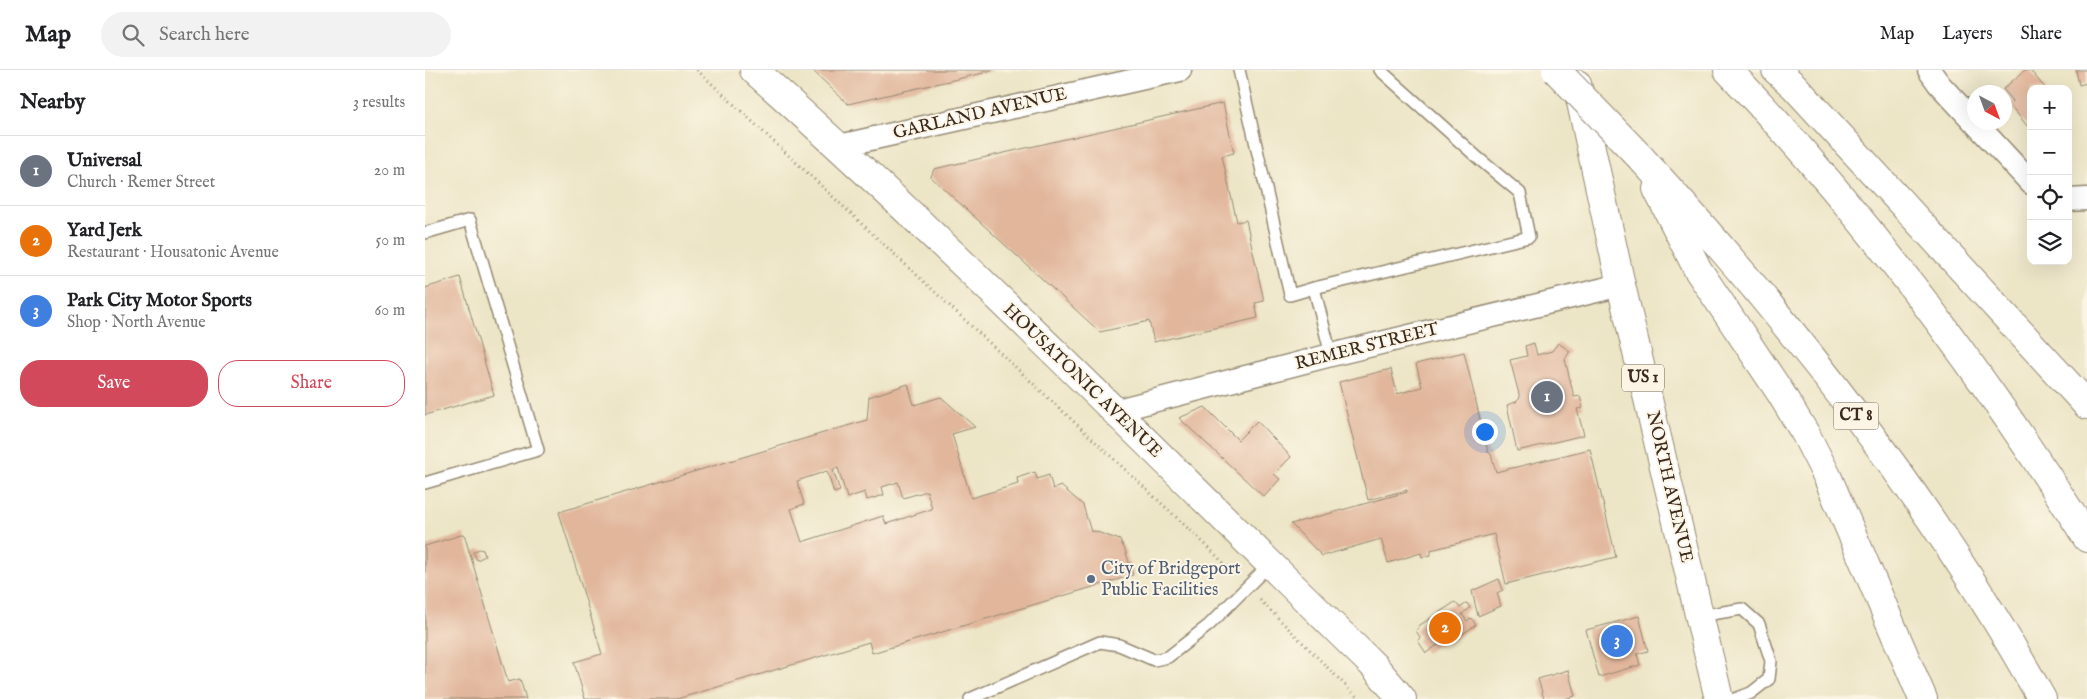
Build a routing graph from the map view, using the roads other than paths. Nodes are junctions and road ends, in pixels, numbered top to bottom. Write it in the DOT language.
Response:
graph roads {
  1 [pos="754,70"];
  2 [pos="1180,70"];
  3 [pos="1239,70"];
  4 [pos="1380,70"];
  5 [pos="1556,70"];
  6 [pos="1574,70"];
  7 [pos="1728,70"];
  8 [pos="1776,70"];
  9 [pos="1929,70"];
  10 [pos="839,146"];
  11 [pos="1640,157"];
  12 [pos="2027,179"];
  13 [pos="2087,199"];
  14 [pos="2072,200"];
  15 [pos="425,233"];
  16 [pos="1621,285"];
  17 [pos="1314,288"];
  18 [pos="1331,355"];
  19 [pos="2087,405"];
  20 [pos="1114,411"];
  21 [pos="425,483"];
  22 [pos="2087,538"];
  23 [pos="1269,564"];
  24 [pos="1699,616"];
  25 [pos="970,699"];
  26 [pos="1403,699"];
  27 [pos="1719,699"];
  28 [pos="1735,699"];
  29 [pos="1923,699"];
  30 [pos="2042,699"];
  1 -- 10 [label="main road, HOUSATONIC AVENUE"];
  2 -- 10 [label="street, GARLAND AVENUE"];
  3 -- 17 [label="lane"];
  4 -- 17 [label="lane"];
  5 -- 11 [label="main road, CT 8, bridge"];
  6 -- 16 [label="main road, NORTH AVENUE / US 1"];
  7 -- 22 [label="main road"];
  8 -- 19 [label="main road"];
  9 -- 12 [label="street"];
  10 -- 20 [label="main road, HOUSATONIC AVENUE"];
  11 -- 29 [label="main road"];
  11 -- 30 [label="main road, CT 8"];
  13 -- 14 [label="street"];
  15 -- 21 [label="lane"];
  16 -- 18 [label="street, REMER STREET"];
  16 -- 24 [label="main road, NORTH AVENUE / US 1"];
  17 -- 18 [label="lane"];
  18 -- 20 [label="street, REMER STREET"];
  20 -- 23 [label="main road, HOUSATONIC AVENUE"];
  23 -- 25 [label="lane"];
  23 -- 26 [label="main road, HOUSATONIC AVENUE"];
  24 -- 27 [label="main road, NORTH AVENUE / US 1"];
  24 -- 28 [label="lane"];
}
